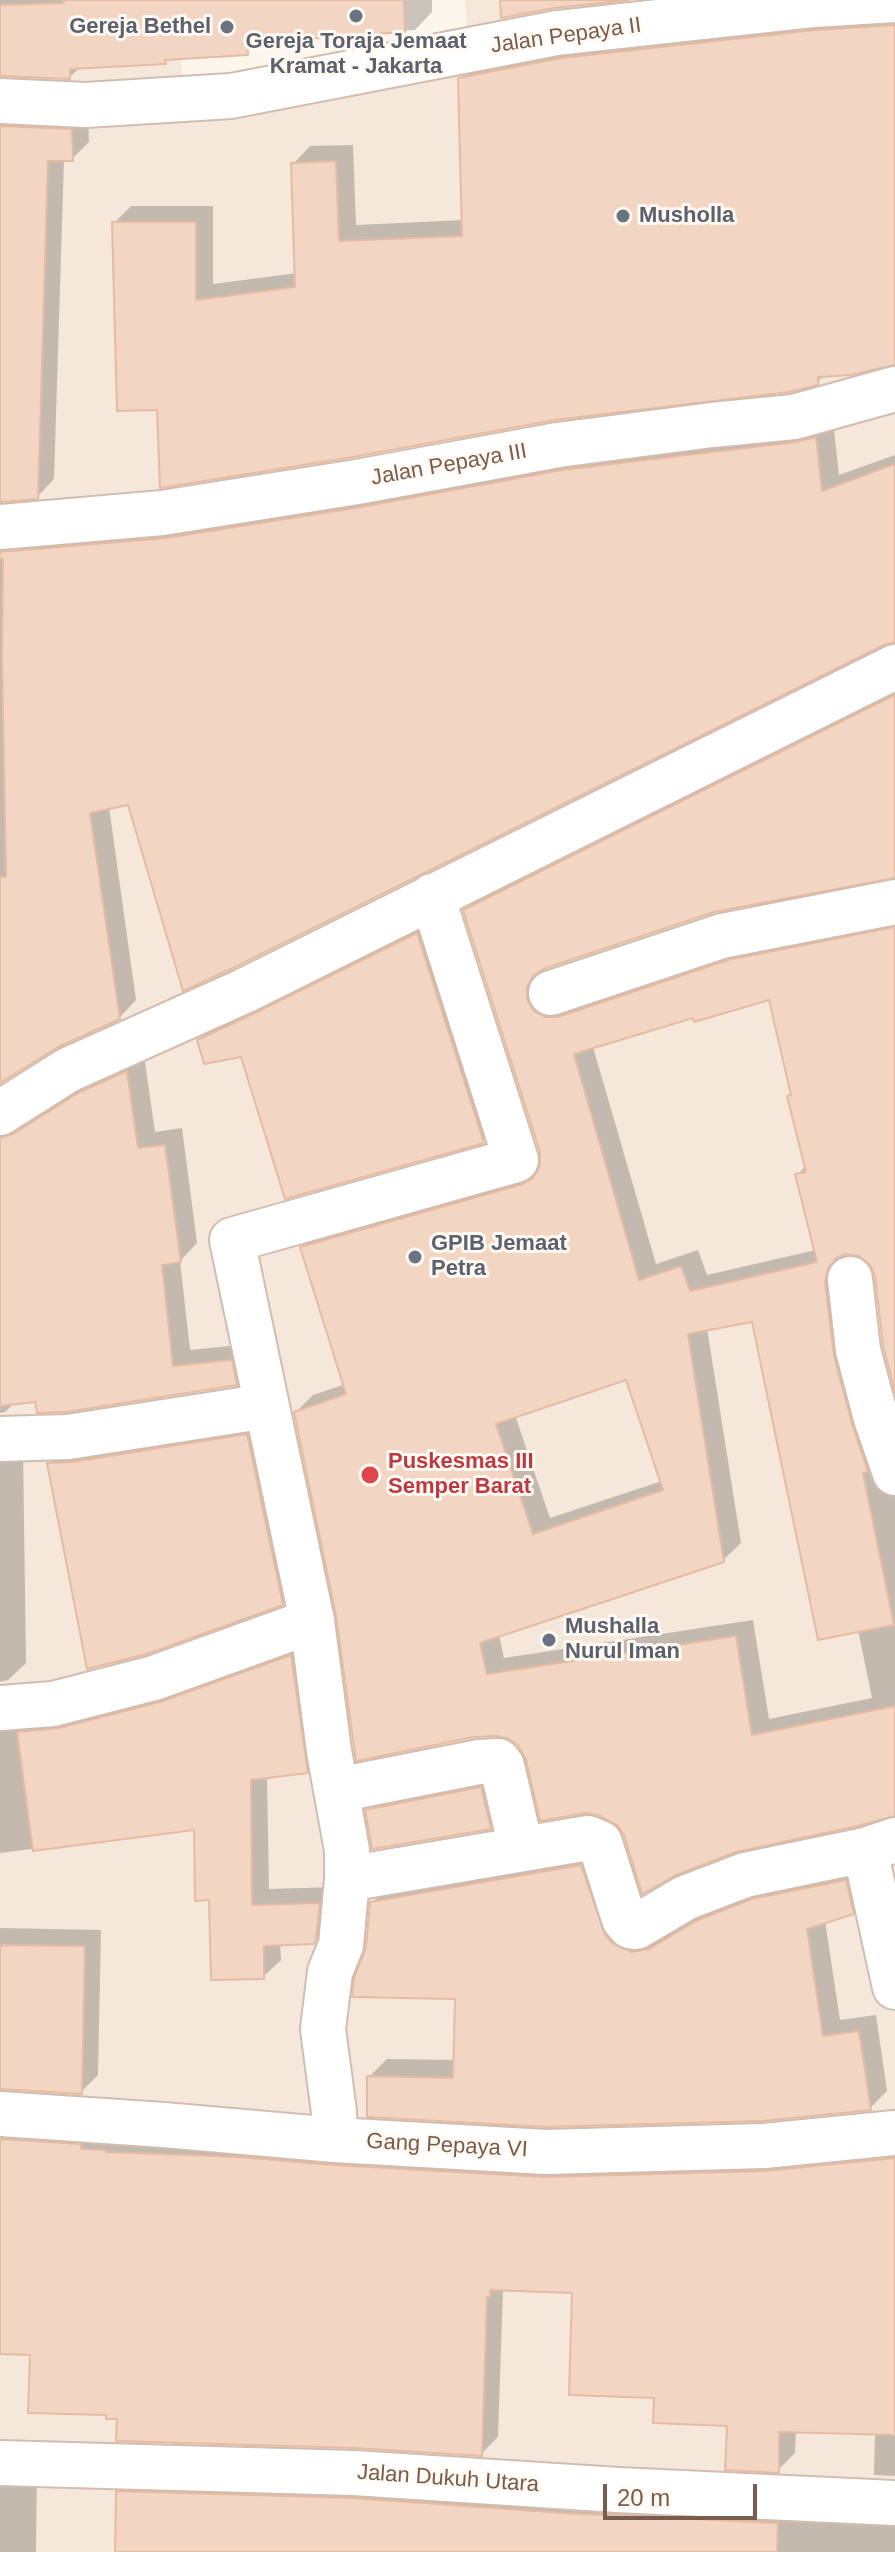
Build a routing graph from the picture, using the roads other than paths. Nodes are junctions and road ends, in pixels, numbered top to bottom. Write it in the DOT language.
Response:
graph roads {
  1 [pos="895,0"];
  2 [pos="0,101"];
  3 [pos="895,389"];
  4 [pos="0,527"];
  5 [pos="895,667"];
  6 [pos="432,896"];
  7 [pos="895,902"];
  8 [pos="551,993"];
  9 [pos="0,1113"];
  10 [pos="850,1279"];
  11 [pos="881,1378"];
  12 [pos="267,1406"];
  13 [pos="0,1439"];
  14 [pos="895,1473"];
  15 [pos="312,1621"];
  16 [pos="0,1708"];
  17 [pos="337,1790"];
  18 [pos="880,1845"];
  19 [pos="521,1848"];
  20 [pos="347,1879"];
  21 [pos="895,1987"];
  22 [pos="0,2114"];
  23 [pos="895,2133"];
  24 [pos="335,2140"];
  25 [pos="0,2463"];
  26 [pos="895,2503"];
  1 -- 2 [label="street, Jalan Pepaya II"];
  3 -- 4 [label="street, Jalan Pepaya III"];
  5 -- 6 [label="street"];
  6 -- 9 [label="street"];
  6 -- 12 [label="street"];
  7 -- 8 [label="street"];
  10 -- 11 [label="street"];
  11 -- 14 [label="street"];
  12 -- 13 [label="street"];
  12 -- 15 [label="street"];
  15 -- 16 [label="street"];
  15 -- 17 [label="street"];
  17 -- 19 [label="street"];
  17 -- 20 [label="street"];
  18 -- 19 [label="street"];
  18 -- 21 [label="street"];
  19 -- 20 [label="street"];
  20 -- 24 [label="street"];
  22 -- 24 [label="street, Gang Pepaya VI"];
  23 -- 24 [label="street, Gang Pepaya VI"];
  25 -- 26 [label="street, Jalan Dukuh Utara"];
}
